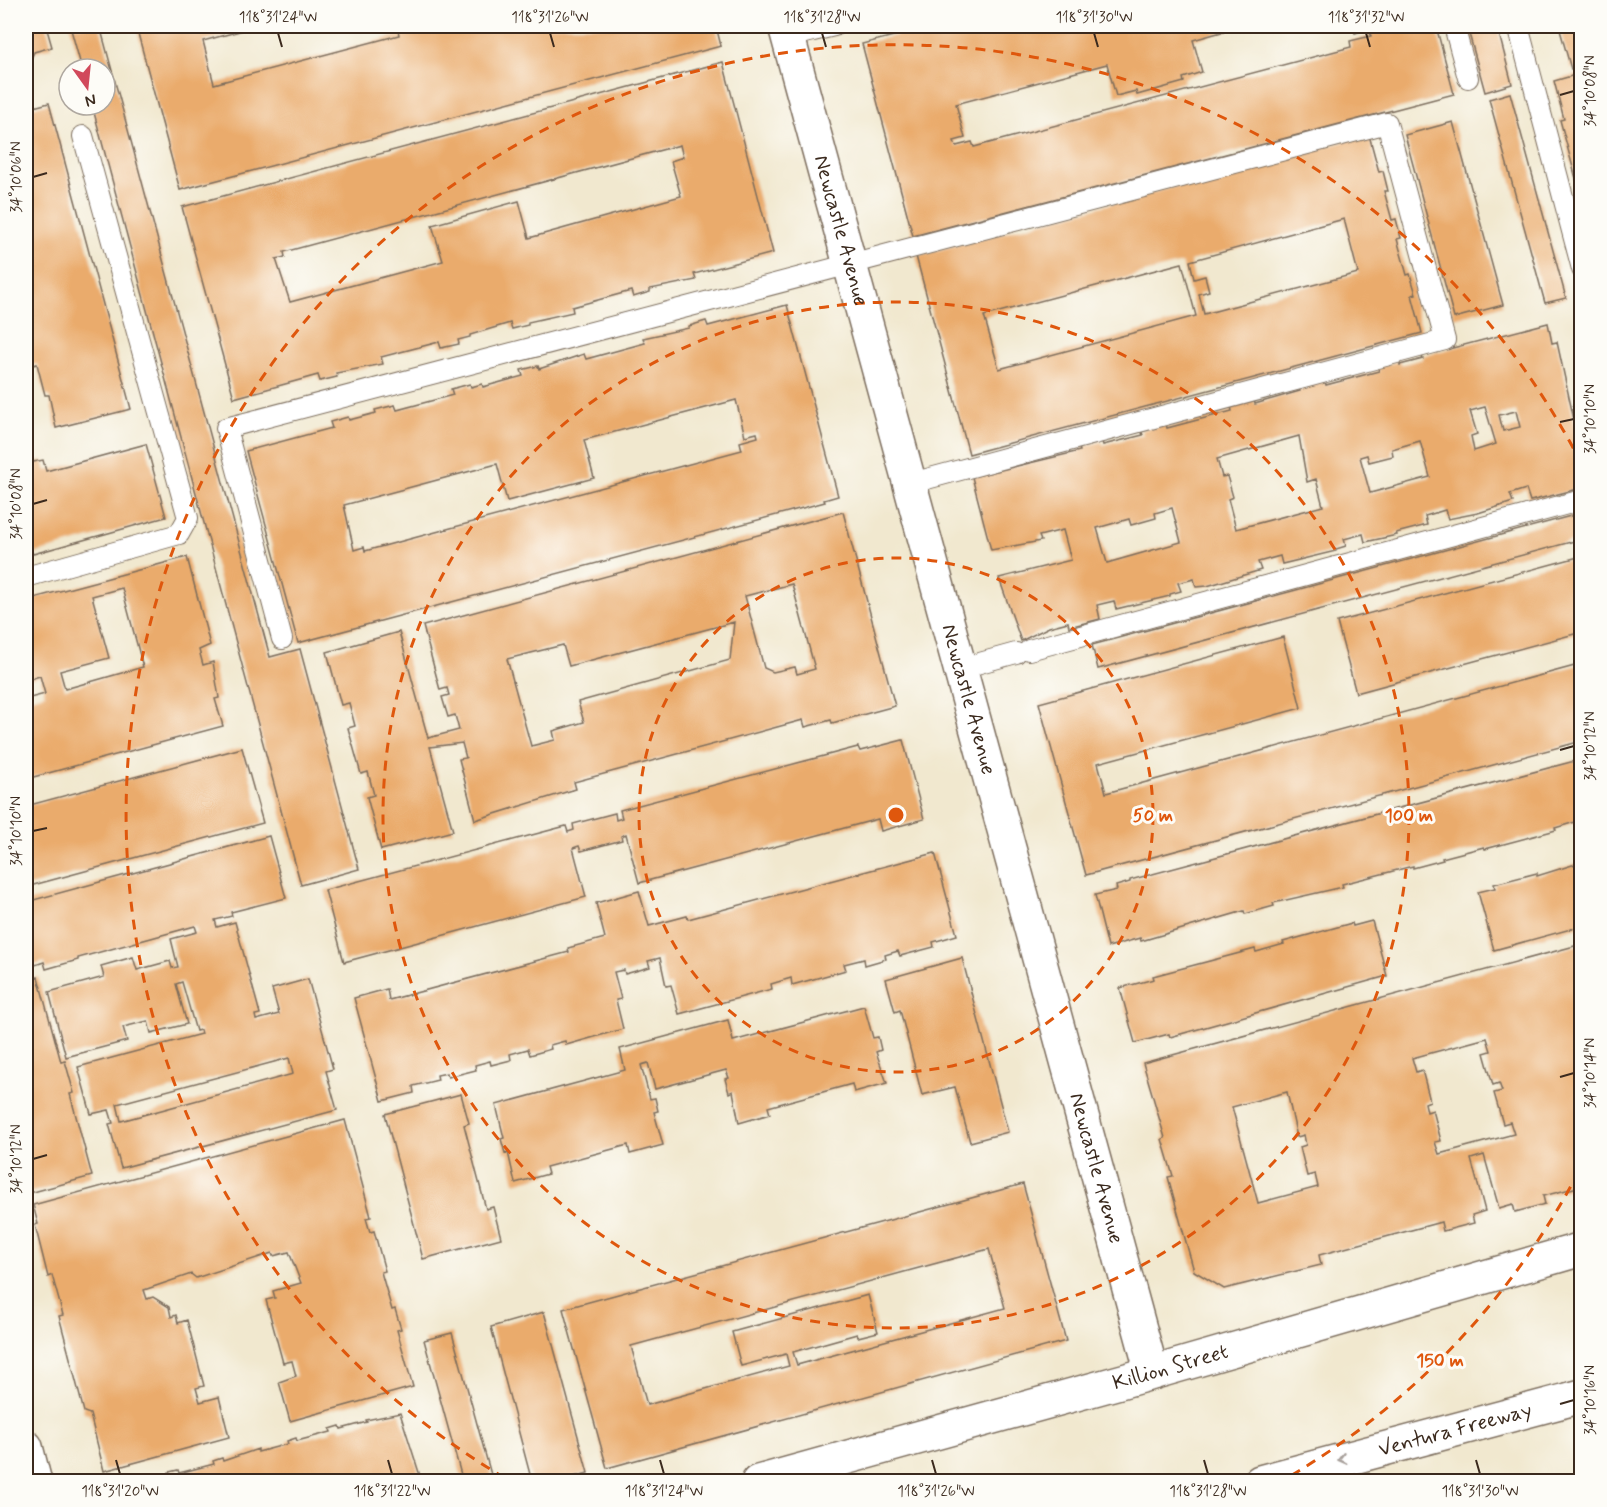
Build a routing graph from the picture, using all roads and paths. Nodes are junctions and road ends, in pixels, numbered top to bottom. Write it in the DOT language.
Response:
graph roads {
  1 [pos="834,26"];
  2 [pos="1454,26"];
  3 [pos="1518,26"];
  4 [pos="787,31"];
  5 [pos="1468,78"];
  6 [pos="82,136"];
  7 [pos="850,265"];
  8 [pos="1581,269"];
  9 [pos="908,484"];
  10 [pos="1581,500"];
  11 [pos="26,577"];
  12 [pos="282,639"];
  13 [pos="958,669"];
  14 [pos="1581,1249"];
  15 [pos="1152,1373"];
  16 [pos="1581,1396"];
  17 [pos="26,1448"];
  18 [pos="35,1482"];
  19 [pos="758,1482"];
  20 [pos="1260,1482"];
  1 -- 4 [label="lane"];
  2 -- 5 [label="lane"];
  3 -- 8 [label="lane"];
  4 -- 7 [label="main road, Newcastle Avenue"];
  6 -- 11 [label="lane"];
  7 -- 9 [label="main road, Newcastle Avenue"];
  7 -- 9 [label="lane"];
  7 -- 12 [label="lane"];
  9 -- 13 [label="main road, Newcastle Avenue"];
  10 -- 13 [label="lane"];
  13 -- 15 [label="main road, Newcastle Avenue"];
  14 -- 15 [label="main road, Killion Street"];
  15 -- 19 [label="main road, Killion Street"];
  16 -- 20 [label="main road, Ventura Freeway, one-way"];
  17 -- 18 [label="main road"];
}
